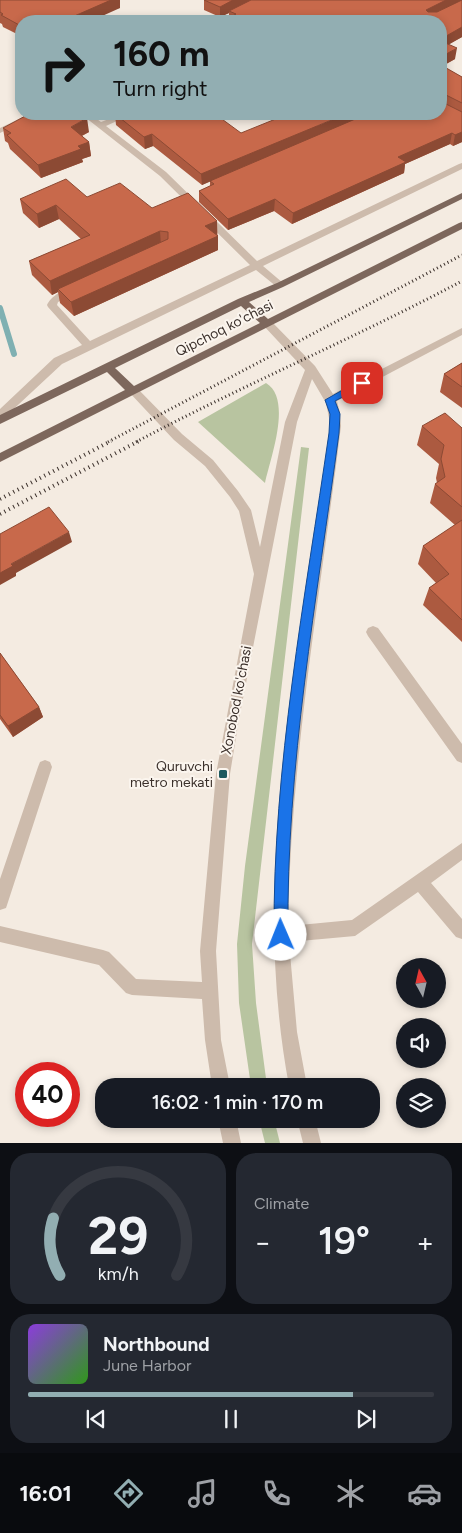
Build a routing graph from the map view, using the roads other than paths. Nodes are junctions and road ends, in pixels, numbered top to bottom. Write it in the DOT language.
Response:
graph roads {
  1 [pos="264,0"];
  2 [pos="233,15"];
  3 [pos="23,120"];
  4 [pos="92,120"];
  5 [pos="114,120"];
  6 [pos="100,126"];
  7 [pos="0,131"];
  8 [pos="462,166"];
  9 [pos="462,196"];
  10 [pos="462,226"];
  11 [pos="254,265"];
  12 [pos="88,284"];
  13 [pos="280,285"];
  14 [pos="242,301"];
  15 [pos="267,323"];
  16 [pos="462,330"];
  17 [pos="89,346"];
  18 [pos="108,366"];
  19 [pos="311,369"];
  20 [pos="133,391"];
  21 [pos="330,400"];
  22 [pos="0,415"];
  23 [pos="0,420"];
  24 [pos="0,458"];
  25 [pos="261,578"];
  26 [pos="373,632"];
  27 [pos="462,756"];
  28 [pos="45,767"];
  29 [pos="462,851"];
  30 [pos="420,883"];
  31 [pos="0,902"];
  32 [pos="462,931"];
  33 [pos="0,934"];
  34 [pos="281,935"];
  35 [pos="209,991"];
  36 [pos="219,1078"];
  37 [pos="296,1078"];
  38 [pos="229,1128"];
  39 [pos="308,1128"];
  40 [pos="232,1143"];
  41 [pos="312,1143"];
  1 -- 2 [label="street"];
  3 -- 7 [label="street"];
  4 -- 6 [label="street"];
  5 -- 6 [label="street"];
  6 -- 11 [label="street"];
  8 -- 11 [label="street"];
  9 -- 13 [label="main road, Qipchoq ko'chasi"];
  10 -- 15 [label="main road, Qipchoq ko'chasi"];
  11 -- 13 [label="street"];
  11 -- 17 [label="street"];
  12 -- 17 [label="street"];
  13 -- 14 [label="main road, Qipchoq ko'chasi"];
  14 -- 15 [label="main road"];
  14 -- 18 [label="main road, Qipchoq ko'chasi"];
  15 -- 19 [label="street"];
  15 -- 20 [label="main road, Qipchoq ko'chasi"];
  16 -- 21 [label="street"];
  17 -- 22 [label="street"];
  18 -- 20 [label="main road"];
  18 -- 23 [label="main road, Qipchoq ko'chasi"];
  19 -- 21 [label="street"];
  19 -- 25 [label="street"];
  20 -- 24 [label="main road, Qipchoq ko'chasi"];
  20 -- 25 [label="street, Xonobod ko'chasi"];
  21 -- 34 [label="street"];
  25 -- 35 [label="street, Xonobod ko'chasi"];
  26 -- 27 [label="street"];
  28 -- 31 [label="street"];
  29 -- 30 [label="street"];
  30 -- 32 [label="street"];
  30 -- 34 [label="street"];
  33 -- 35 [label="street"];
  34 -- 37 [label="street"];
  35 -- 36 [label="street, Xonobod ko'chasi"];
  38 -- 40 [label="street"];
  39 -- 41 [label="street"];
}
